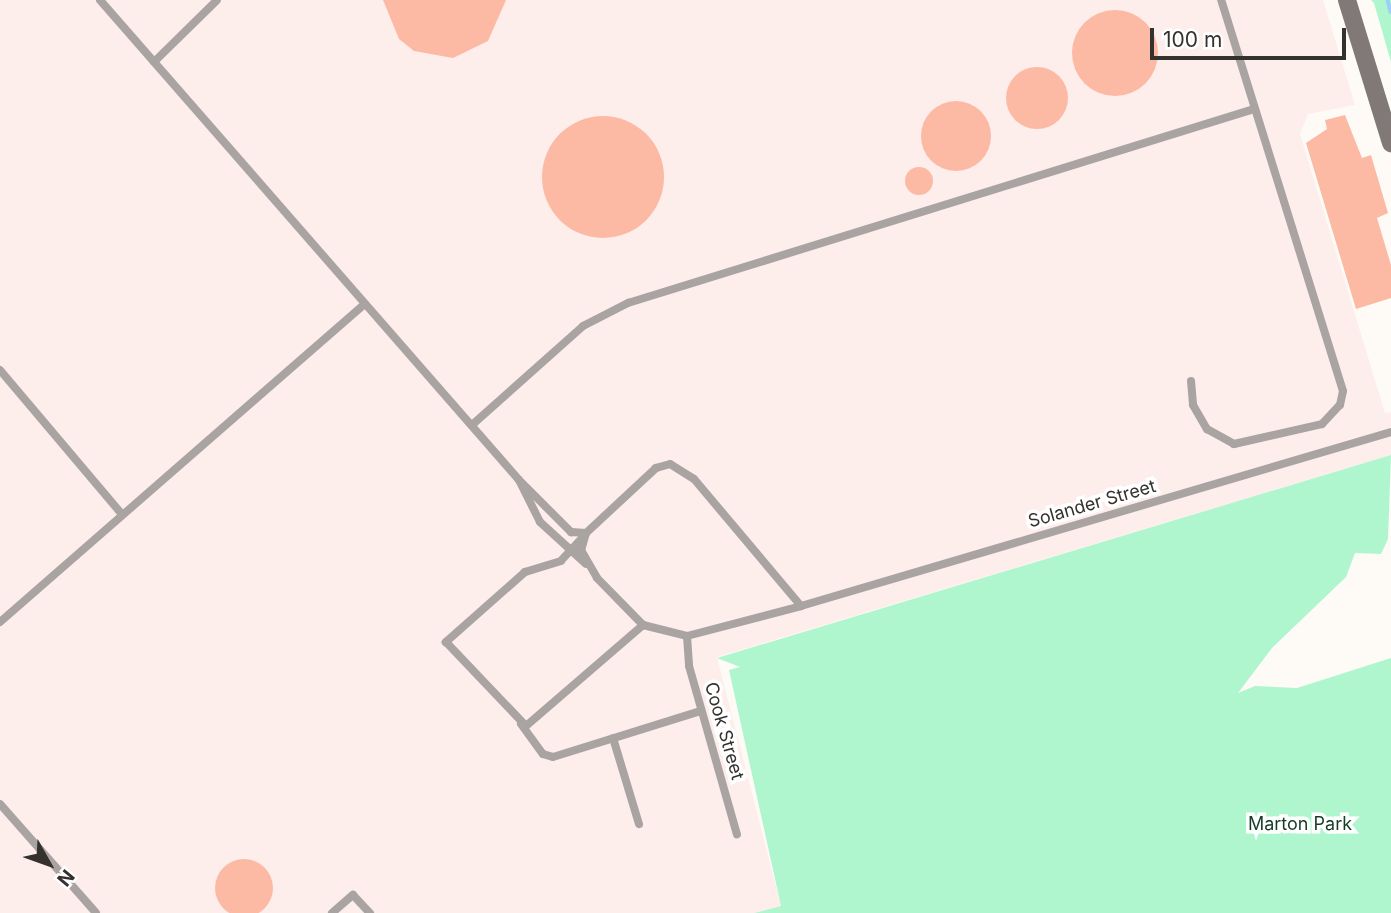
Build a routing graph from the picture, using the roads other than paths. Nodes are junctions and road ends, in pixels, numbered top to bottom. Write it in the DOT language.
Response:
graph roads {
  1 [pos="100,0"];
  2 [pos="217,0"];
  3 [pos="1221,0"];
  4 [pos="1347,0"];
  5 [pos="154,62"];
  6 [pos="1254,109"];
  7 [pos="1391,143"];
  8 [pos="363,305"];
  9 [pos="0,370"];
  10 [pos="1191,381"];
  11 [pos="472,425"];
  12 [pos="1391,432"];
  13 [pos="519,480"];
  14 [pos="121,513"];
  15 [pos="586,533"];
  16 [pos="568,552"];
  17 [pos="586,564"];
  18 [pos="801,606"];
  19 [pos="0,622"];
  20 [pos="643,625"];
  21 [pos="687,636"];
  22 [pos="701,710"];
  23 [pos="520,723"];
  24 [pos="613,738"];
  25 [pos="0,804"];
  26 [pos="639,824"];
  27 [pos="737,834"];
  28 [pos="96,913"];
  29 [pos="332,913"];
  30 [pos="370,913"];
  1 -- 5 [label="lane"];
  2 -- 5 [label="lane"];
  3 -- 6 [label="lane"];
  4 -- 7 [label="main road"];
  5 -- 8 [label="lane"];
  6 -- 10 [label="lane"];
  6 -- 11 [label="lane"];
  8 -- 11 [label="lane"];
  8 -- 14 [label="lane"];
  9 -- 14 [label="lane"];
  11 -- 13 [label="lane"];
  12 -- 18 [label="lane, Solander Street"];
  13 -- 15 [label="lane"];
  13 -- 16 [label="lane"];
  14 -- 19 [label="lane"];
  15 -- 16 [label="lane"];
  15 -- 17 [label="lane"];
  15 -- 18 [label="lane"];
  16 -- 17 [label="lane"];
  16 -- 23 [label="lane"];
  17 -- 20 [label="lane"];
  18 -- 21 [label="lane, Solander Street"];
  20 -- 21 [label="lane, Solander Street"];
  20 -- 23 [label="lane"];
  21 -- 22 [label="lane, Cook Street"];
  22 -- 24 [label="lane"];
  22 -- 27 [label="lane, Cook Street"];
  23 -- 24 [label="lane"];
  24 -- 26 [label="lane"];
  25 -- 28 [label="lane"];
  29 -- 30 [label="lane"];
}
